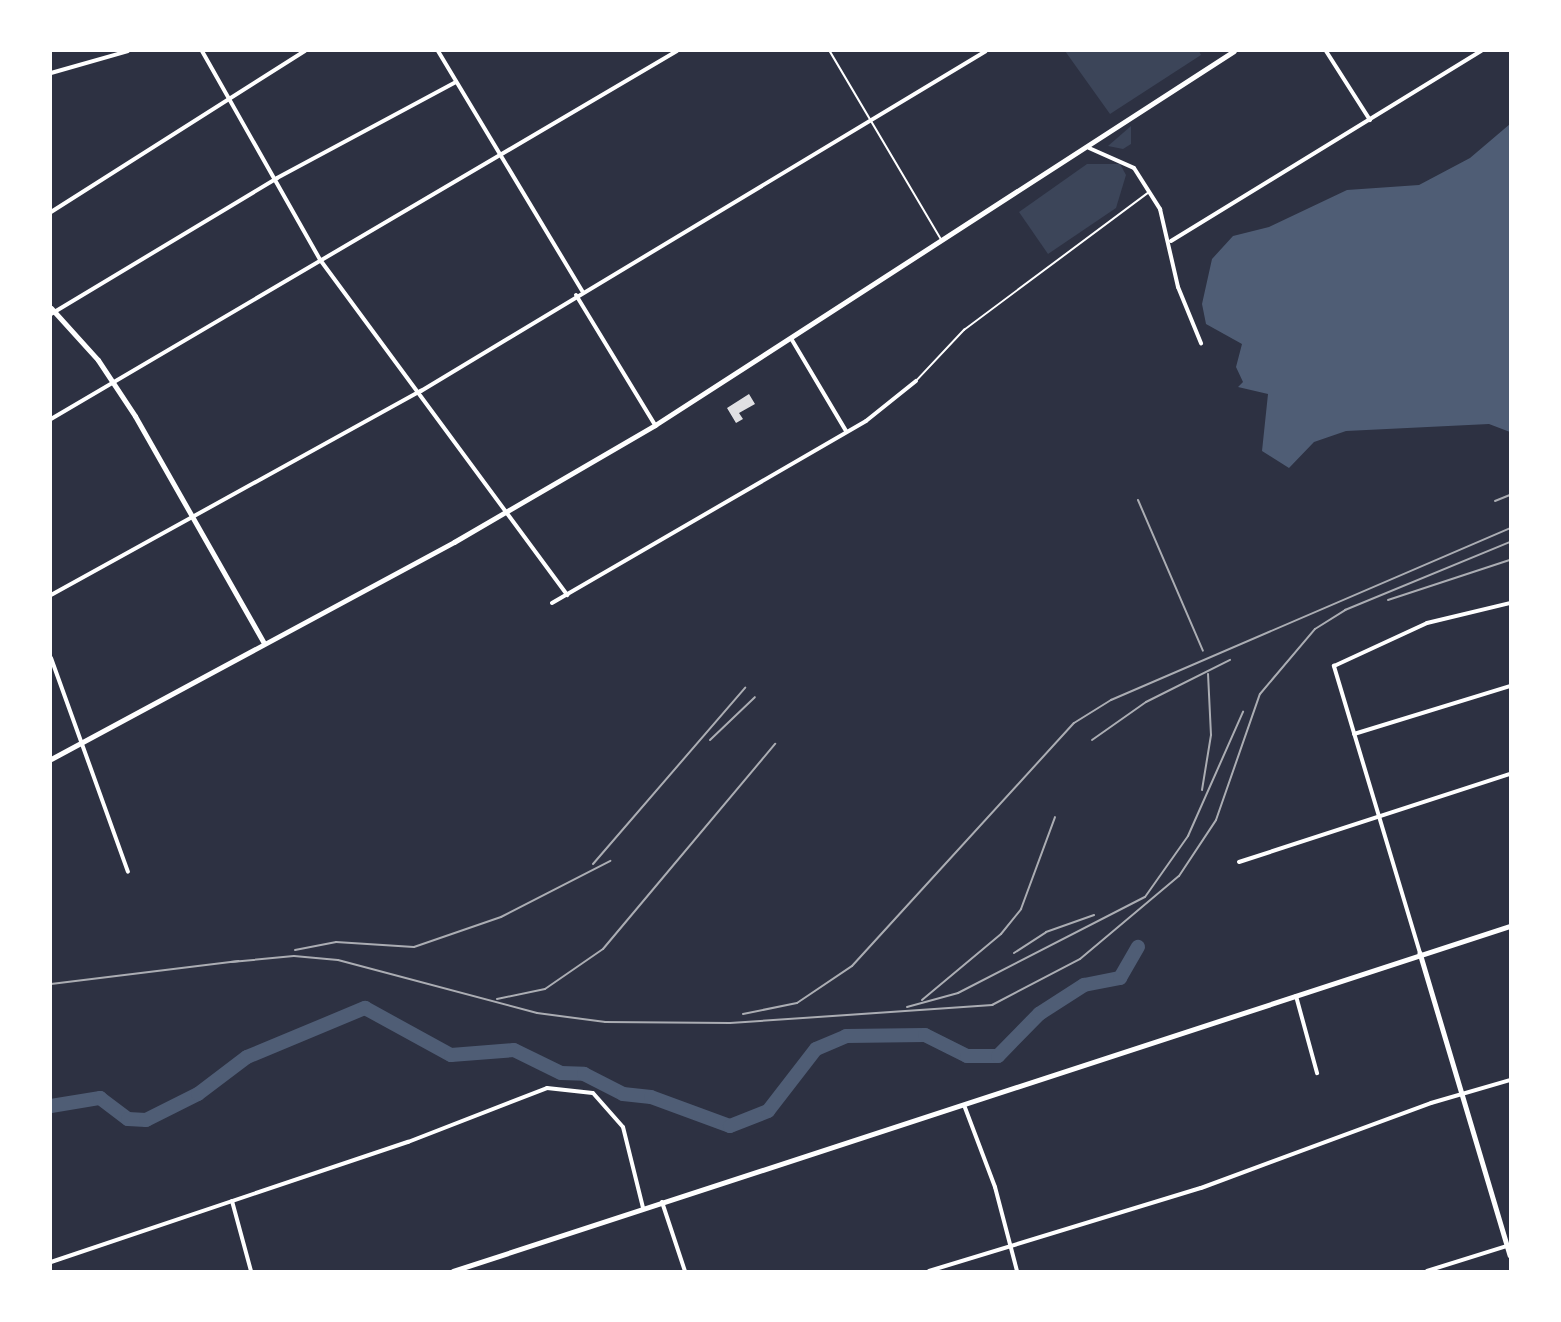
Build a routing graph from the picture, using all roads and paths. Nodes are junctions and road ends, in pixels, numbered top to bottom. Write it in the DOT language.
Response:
graph roads {
  1 [pos="128,51"];
  2 [pos="202,51"];
  3 [pos="305,51"];
  4 [pos="438,51"];
  5 [pos="677,51"];
  6 [pos="830,51"];
  7 [pos="986,51"];
  8 [pos="1234,51"];
  9 [pos="1326,51"];
  10 [pos="1481,51"];
  11 [pos="51,73"];
  12 [pos="456,82"];
  13 [pos="232,101"];
  14 [pos="871,120"];
  15 [pos="1370,120"];
  16 [pos="1089,148"];
  17 [pos="501,154"];
  18 [pos="277,178"];
  19 [pos="1149,191"];
  20 [pos="51,213"];
  21 [pos="1171,241"];
  22 [pos="943,242"];
  23 [pos="321,261"];
  24 [pos="582,291"];
  25 [pos="576,295"];
  26 [pos="52,311"];
  27 [pos="792,340"];
  28 [pos="1202,343"];
  29 [pos="916,381"];
  30 [pos="113,382"];
  31 [pos="421,391"];
  32 [pos="51,419"];
  33 [pos="655,425"];
  34 [pos="846,431"];
  35 [pos="507,512"];
  36 [pos="192,516"];
  37 [pos="51,595"];
  38 [pos="567,595"];
  39 [pos="552,603"];
  40 [pos="1510,603"];
  41 [pos="264,643"];
  42 [pos="51,658"];
  43 [pos="1510,686"];
  44 [pos="1354,734"];
  45 [pos="82,743"];
  46 [pos="51,759"];
  47 [pos="1510,774"];
  48 [pos="1379,820"];
  49 [pos="1239,862"];
  50 [pos="128,872"];
  51 [pos="1510,926"];
  52 [pos="1420,953"];
  53 [pos="1296,995"];
  54 [pos="1317,1073"];
  55 [pos="1510,1080"];
  56 [pos="1461,1095"];
  57 [pos="964,1105"];
  58 [pos="232,1201"];
  59 [pos="663,1202"];
  60 [pos="643,1208"];
  61 [pos="1508,1246"];
  62 [pos="1009,1247"];
  63 [pos="1510,1255"];
  64 [pos="51,1262"];
  65 [pos="251,1271"];
  66 [pos="453,1271"];
  67 [pos="685,1271"];
  68 [pos="929,1271"];
  69 [pos="1017,1271"];
  70 [pos="1427,1271"];
  1 -- 11 [label="street"];
  2 -- 13 [label="street"];
  3 -- 13 [label="street"];
  4 -- 12 [label="street"];
  5 -- 17 [label="street"];
  6 -- 14 [label="lane"];
  7 -- 14 [label="street"];
  8 -- 16 [label="main road"];
  9 -- 15 [label="street"];
  10 -- 15 [label="street"];
  12 -- 17 [label="street"];
  12 -- 18 [label="street"];
  13 -- 18 [label="street"];
  13 -- 20 [label="street"];
  14 -- 22 [label="lane"];
  14 -- 24 [label="street"];
  15 -- 21 [label="street"];
  16 -- 19 [label="street"];
  16 -- 22 [label="main road"];
  17 -- 23 [label="street"];
  17 -- 24 [label="street"];
  18 -- 23 [label="street"];
  18 -- 26 [label="street"];
  19 -- 21 [label="street"];
  19 -- 29 [label="lane"];
  21 -- 28 [label="street"];
  22 -- 27 [label="main road"];
  23 -- 30 [label="street"];
  23 -- 31 [label="street"];
  24 -- 25 [label="street"];
  25 -- 31 [label="street"];
  25 -- 33 [label="street"];
  26 -- 30 [label="main road"];
  27 -- 33 [label="main road"];
  27 -- 34 [label="street"];
  29 -- 34 [label="street"];
  30 -- 32 [label="street"];
  30 -- 36 [label="main road"];
  31 -- 35 [label="street"];
  31 -- 36 [label="street"];
  33 -- 35 [label="main road"];
  34 -- 38 [label="street"];
  35 -- 38 [label="street"];
  35 -- 41 [label="main road"];
  36 -- 37 [label="street"];
  36 -- 41 [label="main road"];
  38 -- 39 [label="street"];
  40 -- 44 [label="street"];
  41 -- 45 [label="main road"];
  42 -- 45 [label="street"];
  43 -- 44 [label="street"];
  44 -- 48 [label="street"];
  45 -- 46 [label="main road"];
  45 -- 50 [label="street"];
  47 -- 48 [label="street"];
  48 -- 49 [label="street"];
  48 -- 52 [label="street"];
  51 -- 52 [label="main road"];
  52 -- 53 [label="main road"];
  52 -- 56 [label="street"];
  53 -- 54 [label="street"];
  53 -- 57 [label="main road"];
  55 -- 56 [label="street"];
  56 -- 61 [label="street"];
  56 -- 62 [label="street"];
  57 -- 59 [label="main road"];
  57 -- 62 [label="street"];
  58 -- 60 [label="street"];
  58 -- 64 [label="street"];
  58 -- 65 [label="street"];
  59 -- 60 [label="main road"];
  59 -- 67 [label="street"];
  60 -- 66 [label="main road"];
  61 -- 63 [label="street"];
  61 -- 70 [label="street"];
  62 -- 68 [label="street"];
  62 -- 69 [label="street"];
}
